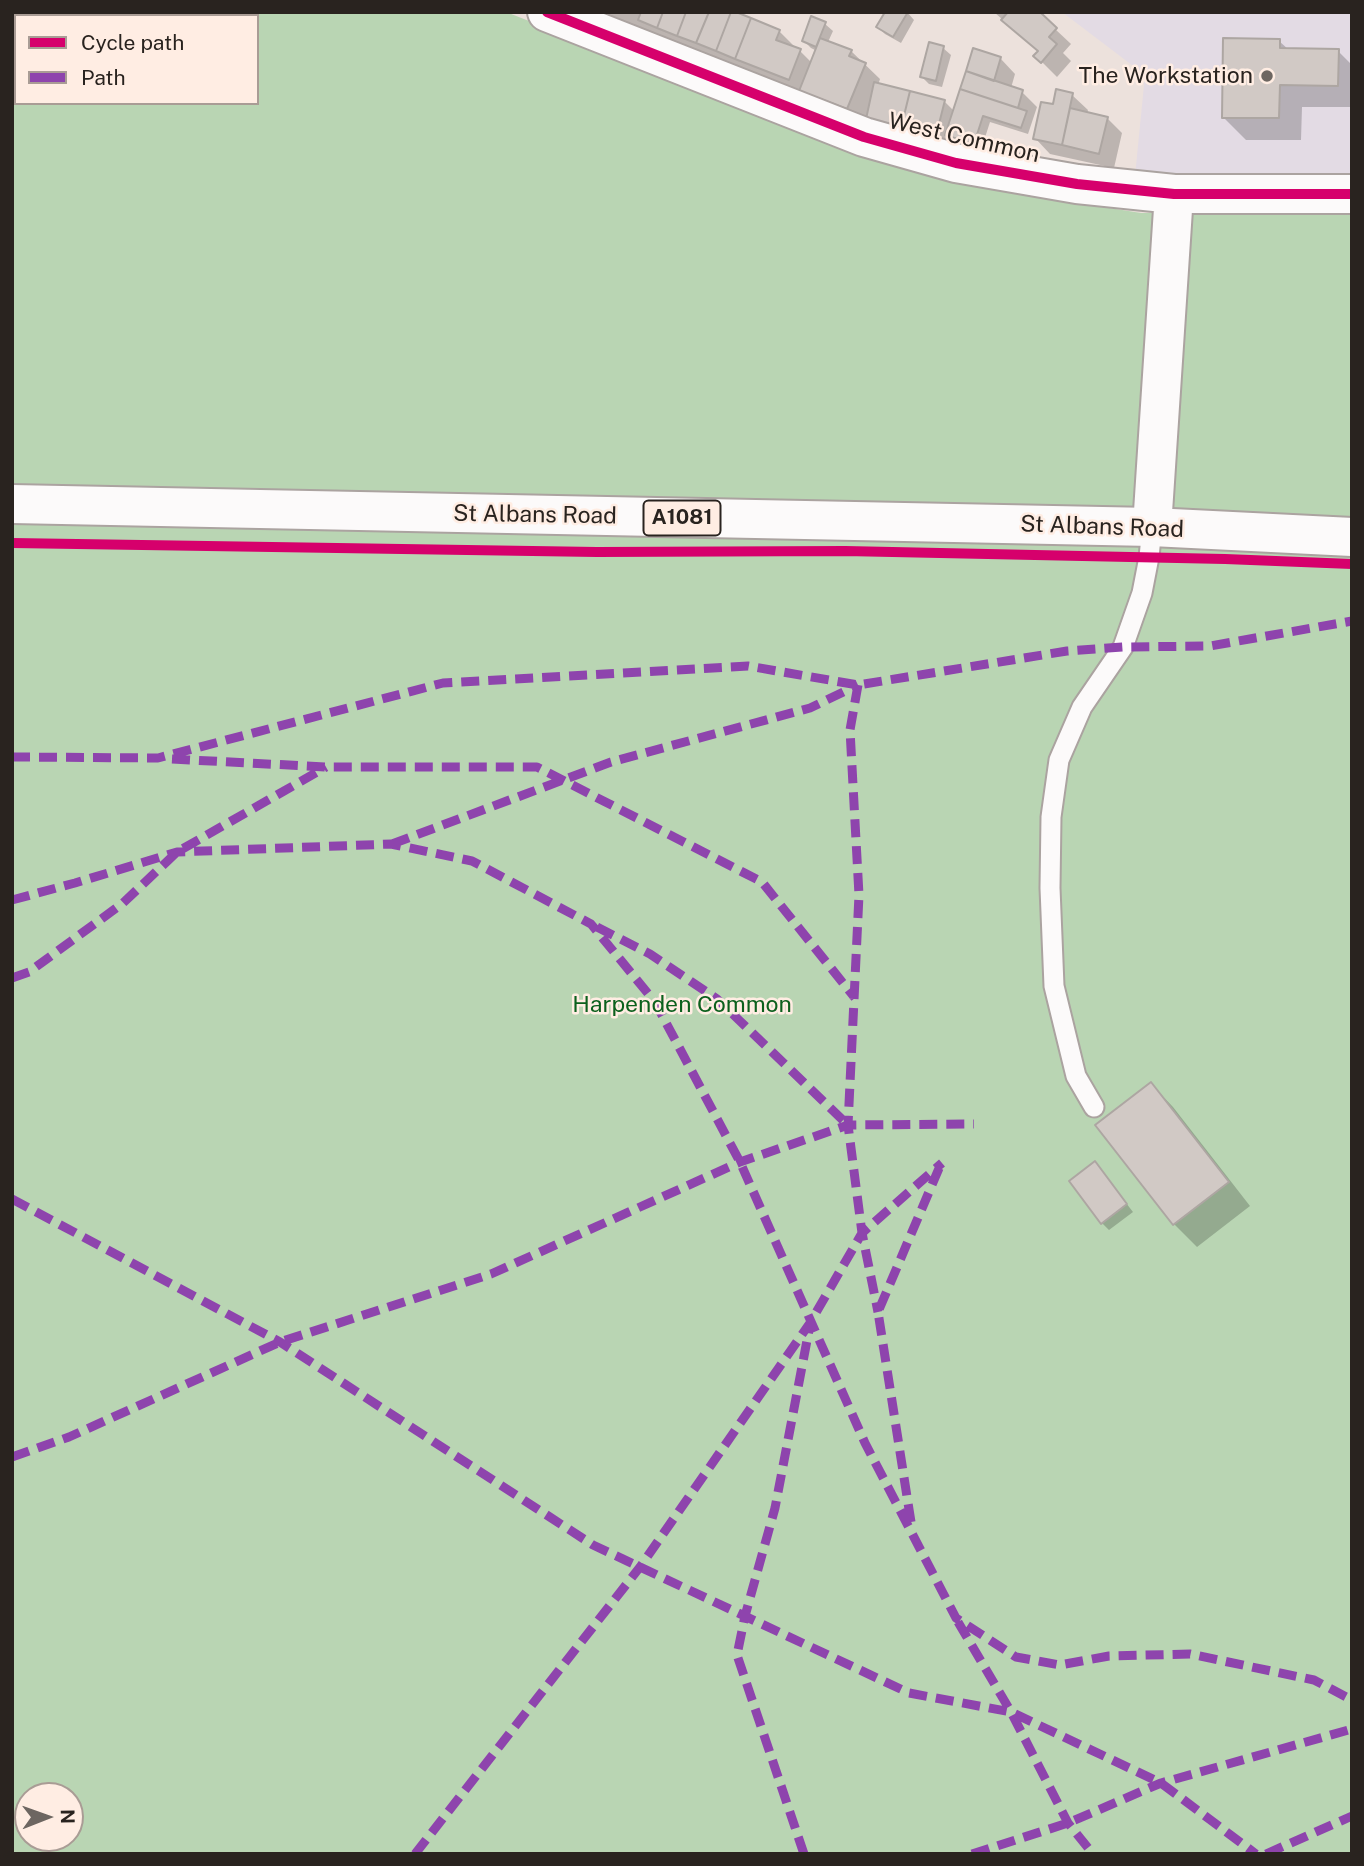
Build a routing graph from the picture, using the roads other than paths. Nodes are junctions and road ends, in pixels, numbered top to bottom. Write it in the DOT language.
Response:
graph roads {
  1 [pos="547,12"];
  2 [pos="1174,194"];
  3 [pos="1352,194"];
  4 [pos="12,504"];
  5 [pos="1153,527"];
  6 [pos="1352,537"];
  7 [pos="1094,1107"];
  1 -- 2 [label="main road, West Common"];
  2 -- 3 [label="main road, West Common"];
  2 -- 5 [label="main road"];
  4 -- 5 [label="main road, St Albans Road / A1081"];
  5 -- 6 [label="main road, St Albans Road / A1081"];
  5 -- 7 [label="lane"];
}
